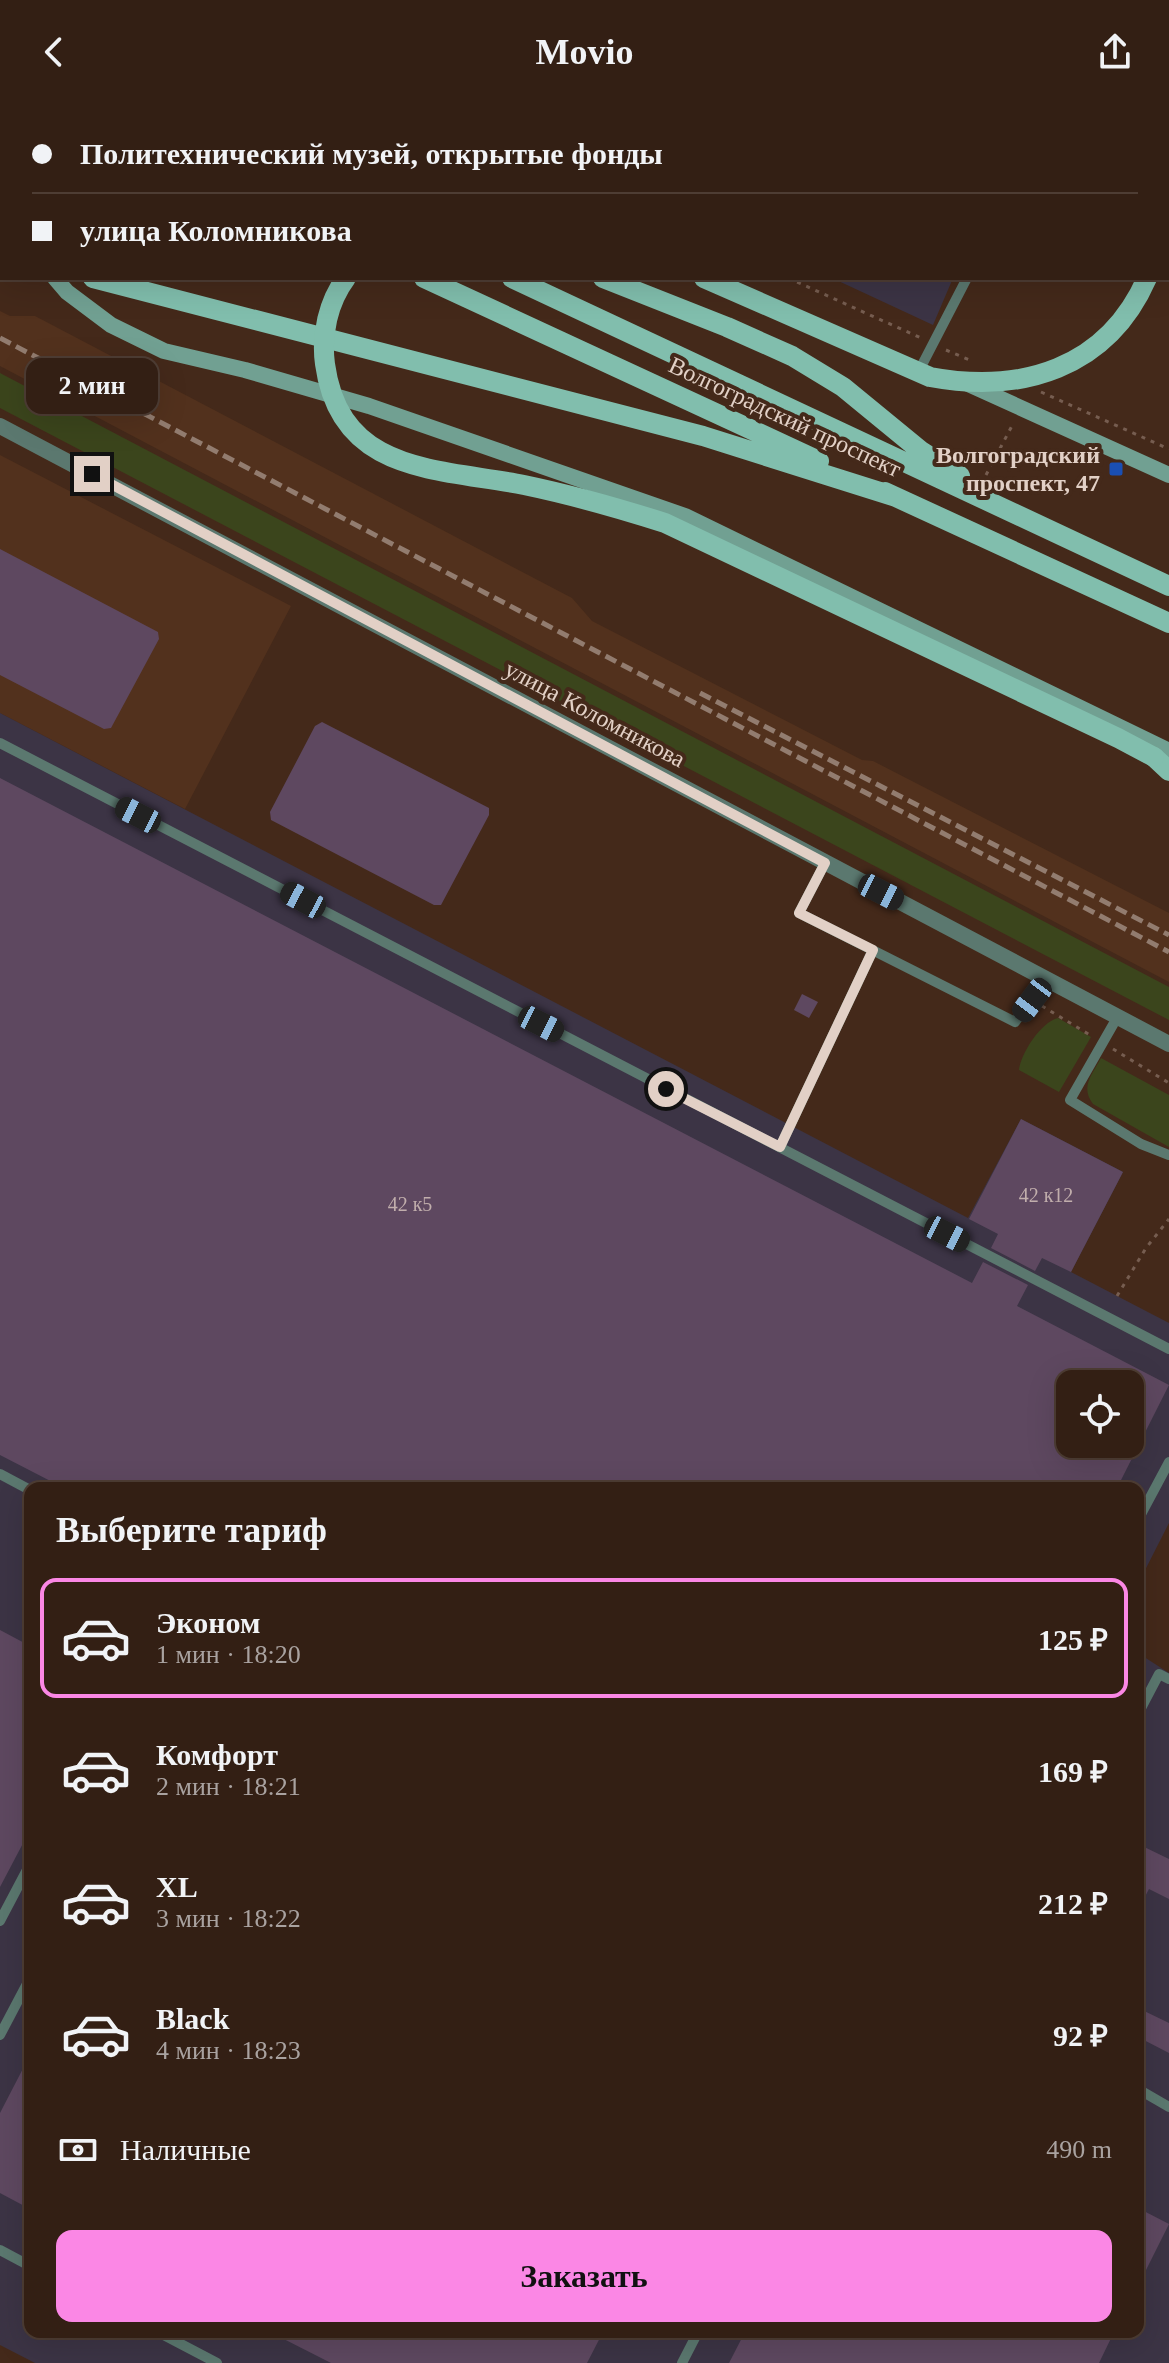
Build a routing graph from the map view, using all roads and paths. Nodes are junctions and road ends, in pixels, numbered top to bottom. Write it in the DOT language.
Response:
graph roads {
  1 [pos="100,280"];
  2 [pos="345,280"];
  3 [pos="428,280"];
  4 [pos="518,280"];
  5 [pos="608,280"];
  6 [pos="709,280"];
  7 [pos="718,280"];
  8 [pos="966,280"];
  9 [pos="1146,280"];
  10 [pos="64,285"];
  11 [pos="923,363"];
  12 [pos="1015,419"];
  13 [pos="0,426"];
  14 [pos="986,475"];
  15 [pos="1169,475"];
  16 [pos="896,497"];
  17 [pos="1028,520"];
  18 [pos="1169,586"];
  19 [pos="1169,623"];
  20 [pos="0,743"];
  21 [pos="1169,751"];
  22 [pos="1169,771"];
  23 [pos="825,863"];
  24 [pos="873,950"];
  25 [pos="1047,978"];
  26 [pos="1118,1016"];
  27 [pos="1169,1044"];
  28 [pos="780,1147"];
  29 [pos="1169,1155"];
  30 [pos="1169,1219"];
  31 [pos="1117,1296"];
  32 [pos="1169,1349"];
  33 [pos="1169,1462"];
  34 [pos="0,1474"];
  35 [pos="24,1487"];
  36 [pos="1144,1509"];
  37 [pos="1169,1679"];
  38 [pos="1144,1703"];
  39 [pos="24,1873"];
  40 [pos="4,1904"];
  41 [pos="0,1921"];
  42 [pos="24,1989"];
  43 [pos="0,2035"];
  44 [pos="1144,2092"];
  45 [pos="1169,2107"];
  46 [pos="0,2250"];
  47 [pos="24,2263"];
  48 [pos="169,2338"];
  49 [pos="695,2338"];
  50 [pos="217,2363"];
  51 [pos="682,2363"];
  1 -- 16 [label="main road"];
  2 -- 22 [label="main road, bridge"];
  3 -- 16 [label="main road, Волгоградский проспект"];
  4 -- 17 [label="main road, Волгоградский проспект"];
  5 -- 17 [label="main road"];
  6 -- 9 [label="main road, bridge"];
  7 -- 11 [label="main road"];
  8 -- 11 [label="lane"];
  10 -- 21 [label="main road"];
  11 -- 15 [label="main road"];
  12 -- 14 [label="path"];
  13 -- 23 [label="street, улица Коломникова"];
  16 -- 19 [label="main road, Волгоградский проспект"];
  17 -- 18 [label="main road, Волгоградский проспект"];
  20 -- 28 [label="lane"];
  23 -- 24 [label="lane"];
  23 -- 25 [label="street, улица Коломникова"];
  24 -- 25 [label="lane"];
  24 -- 28 [label="lane"];
  25 -- 26 [label="street, улица Коломникова"];
  26 -- 27 [label="street, улица Коломникова"];
  26 -- 29 [label="lane"];
  28 -- 32 [label="lane"];
  30 -- 31 [label="path"];
  33 -- 36 [label="lane"];
  34 -- 35 [label="lane"];
  37 -- 38 [label="lane"];
  39 -- 40 [label="lane"];
  40 -- 41 [label="lane"];
  42 -- 43 [label="lane"];
  44 -- 45 [label="lane"];
  46 -- 47 [label="lane"];
  48 -- 50 [label="lane"];
  49 -- 51 [label="lane"];
}
